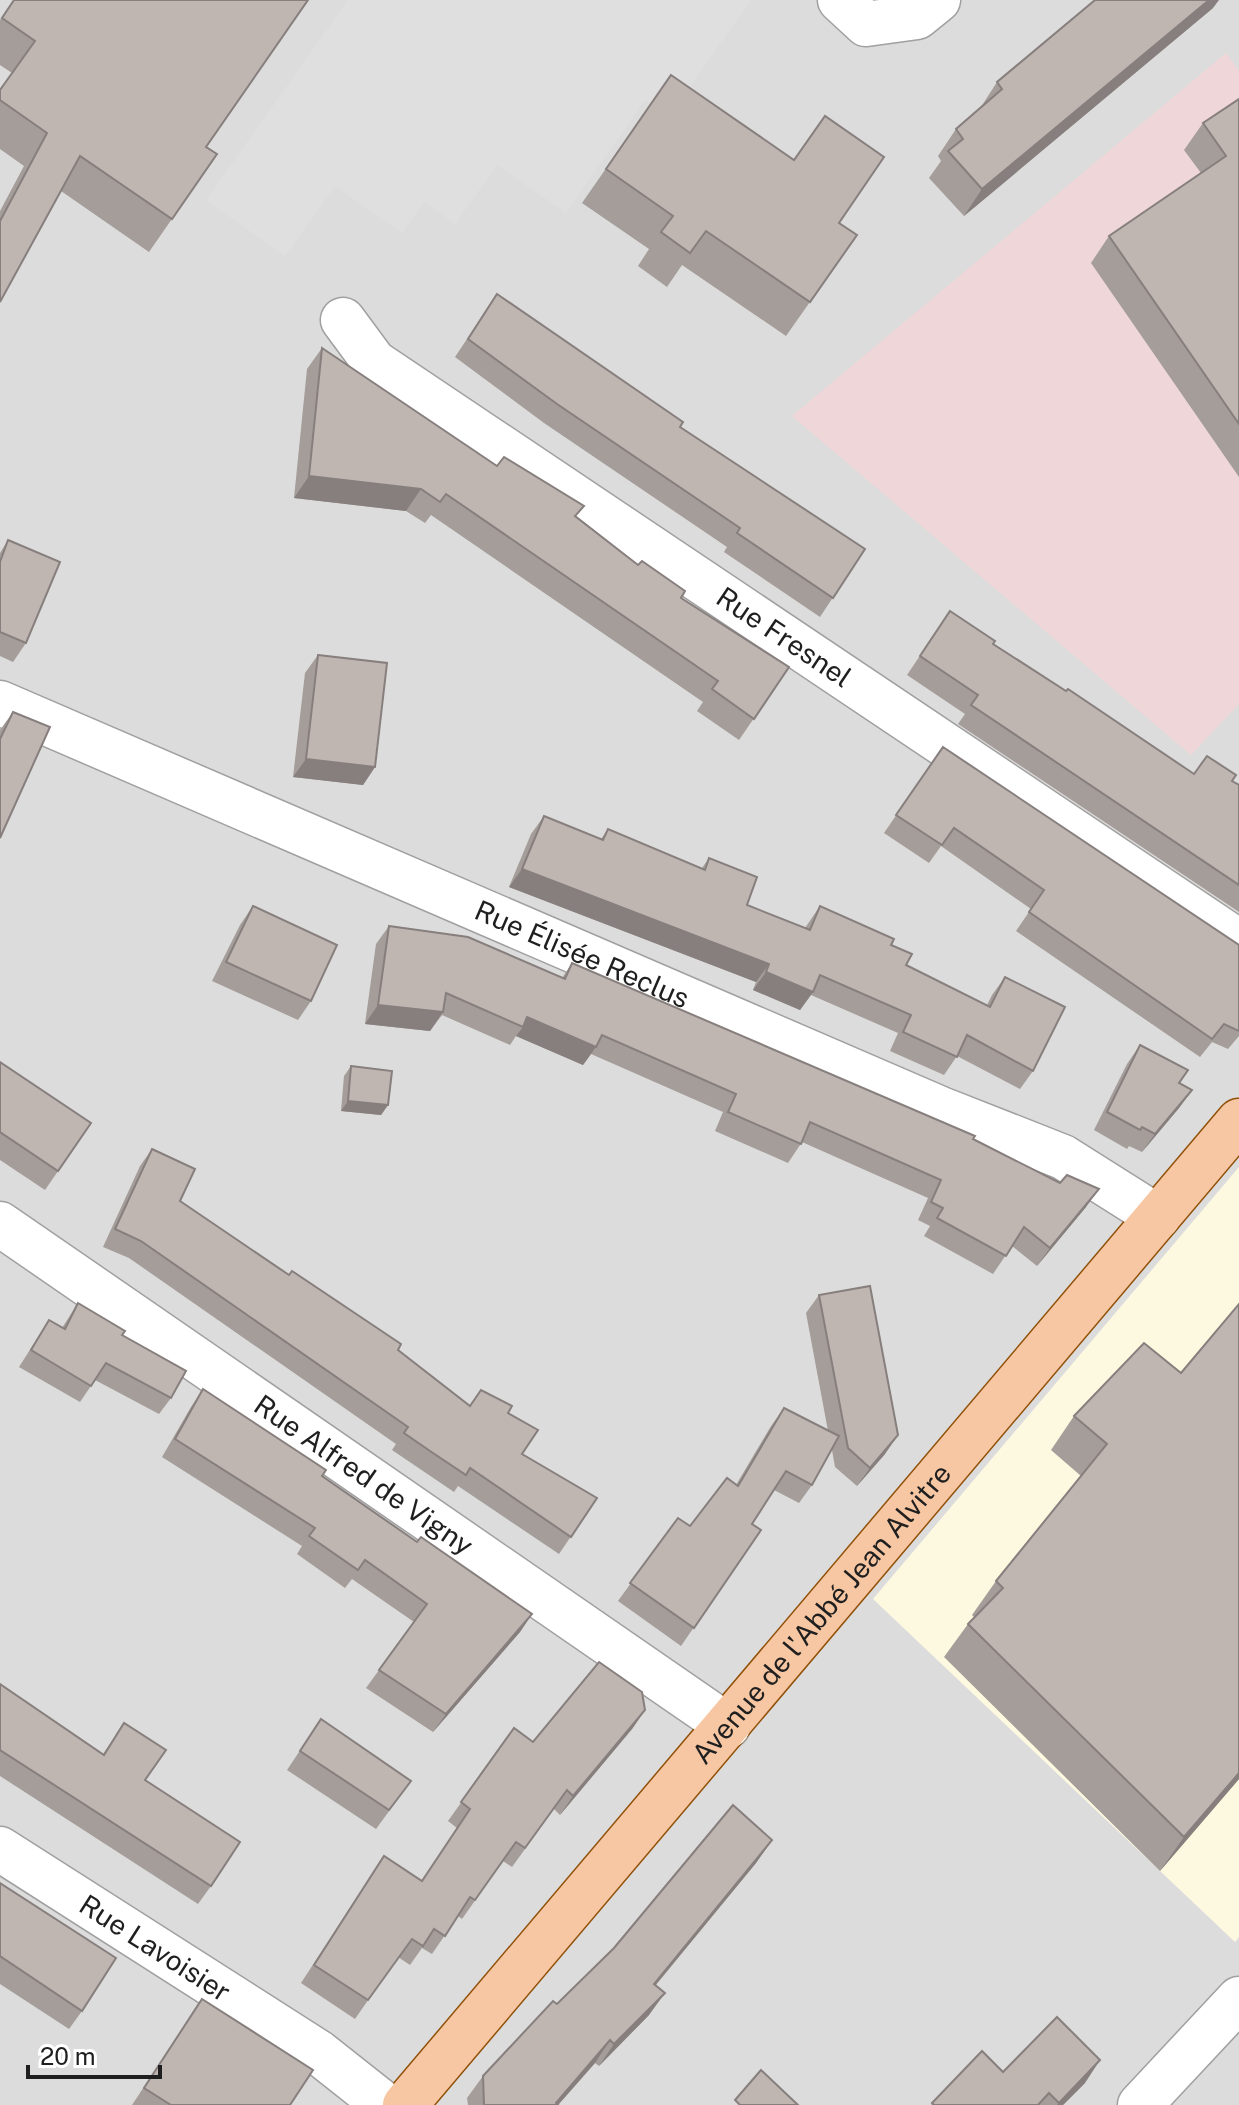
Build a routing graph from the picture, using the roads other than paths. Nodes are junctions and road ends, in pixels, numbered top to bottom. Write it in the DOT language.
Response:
graph roads {
  1 [pos="938,0"];
  2 [pos="853,12"];
  3 [pos="343,320"];
  4 [pos="0,703"];
  5 [pos="1239,942"];
  6 [pos="1239,1121"];
  7 [pos="1158,1217"];
  8 [pos="0,1224"];
  9 [pos="728,1726"];
  10 [pos="0,1849"];
  11 [pos="1232,2007"];
  12 [pos="385,2105"];
  13 [pos="405,2105"];
  14 [pos="1140,2105"];
  1 -- 2 [label="street"];
  3 -- 5 [label="street, Rue Fresnel"];
  4 -- 7 [label="street, Rue Élisée Reclus"];
  6 -- 7 [label="main road, Avenue de l'Abbé Jean Alvitre"];
  7 -- 9 [label="main road, Avenue de l'Abbé Jean Alvitre"];
  8 -- 9 [label="street, Rue Alfred de Vigny"];
  9 -- 13 [label="main road, Avenue de l'Abbé Jean Alvitre"];
  10 -- 12 [label="street, Rue Lavoisier"];
  11 -- 14 [label="street"];
}
